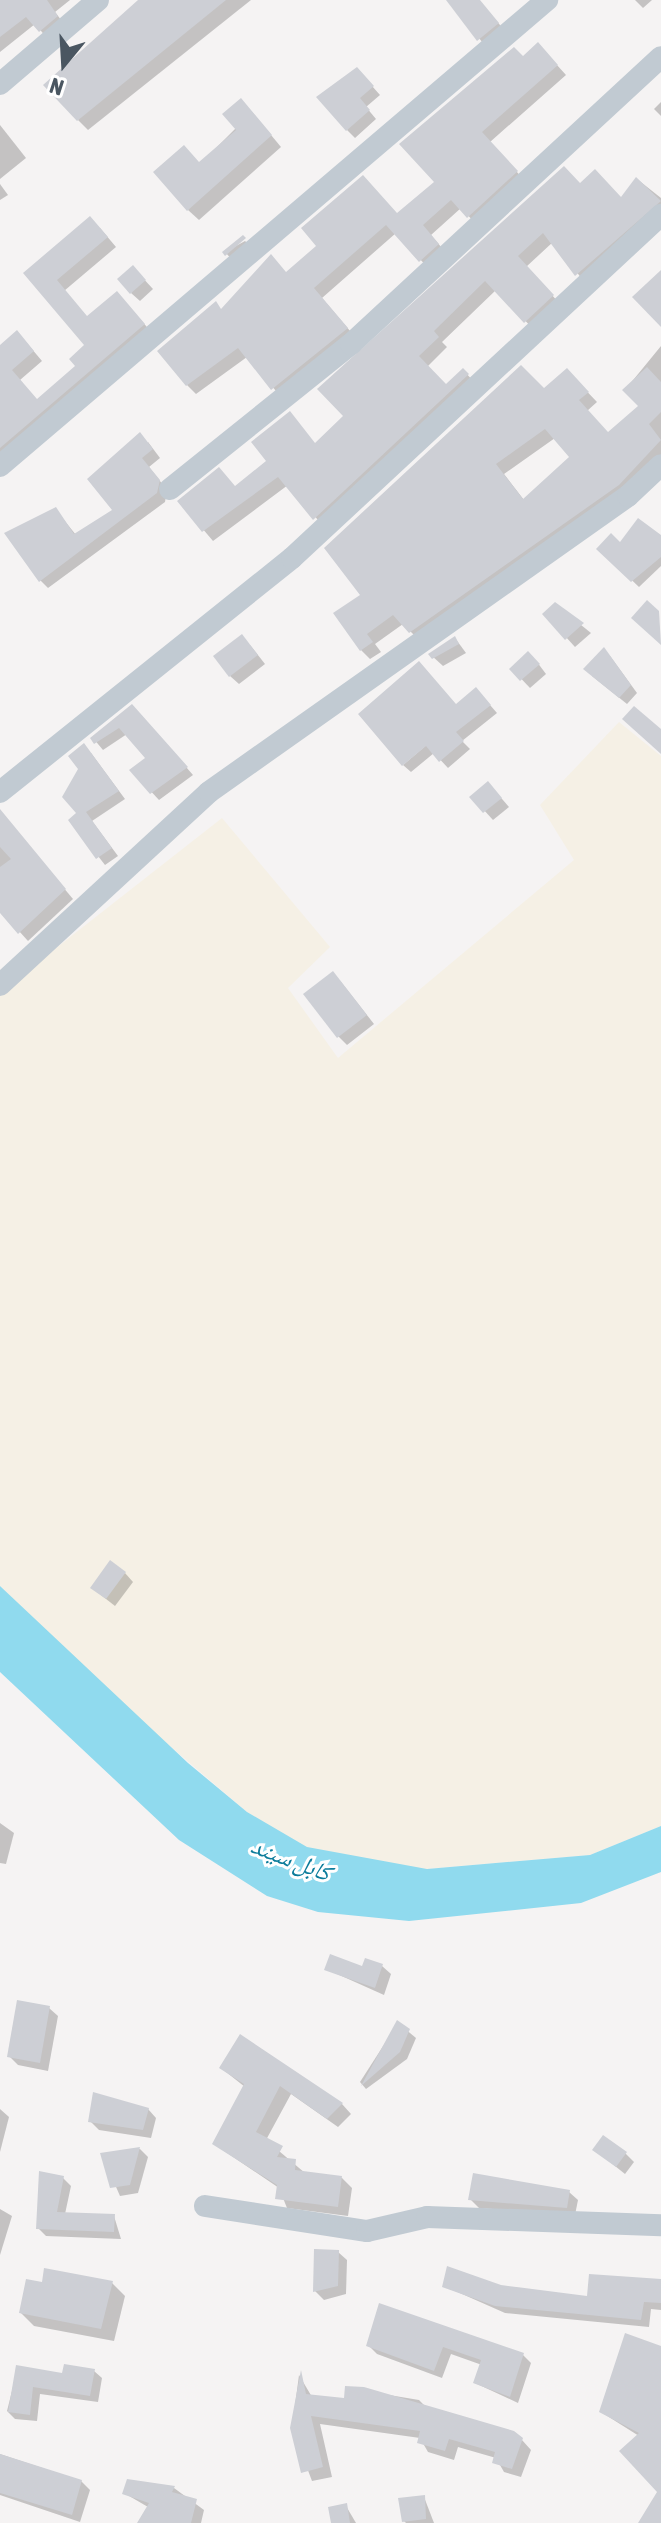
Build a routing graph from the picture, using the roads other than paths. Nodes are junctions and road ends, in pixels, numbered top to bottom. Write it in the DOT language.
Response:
graph roads {
  1 [pos="98,0"];
  2 [pos="547,0"];
  3 [pos="661,57"];
  4 [pos="0,84"];
  5 [pos="661,215"];
  6 [pos="661,465"];
  7 [pos="0,466"];
  8 [pos="170,489"];
  9 [pos="0,792"];
  10 [pos="0,985"];
  11 [pos="205,2206"];
  12 [pos="661,2225"];
  1 -- 4 [label="street"];
  2 -- 7 [label="street"];
  3 -- 8 [label="street"];
  5 -- 9 [label="street"];
  6 -- 10 [label="street"];
  11 -- 12 [label="street"];
}
